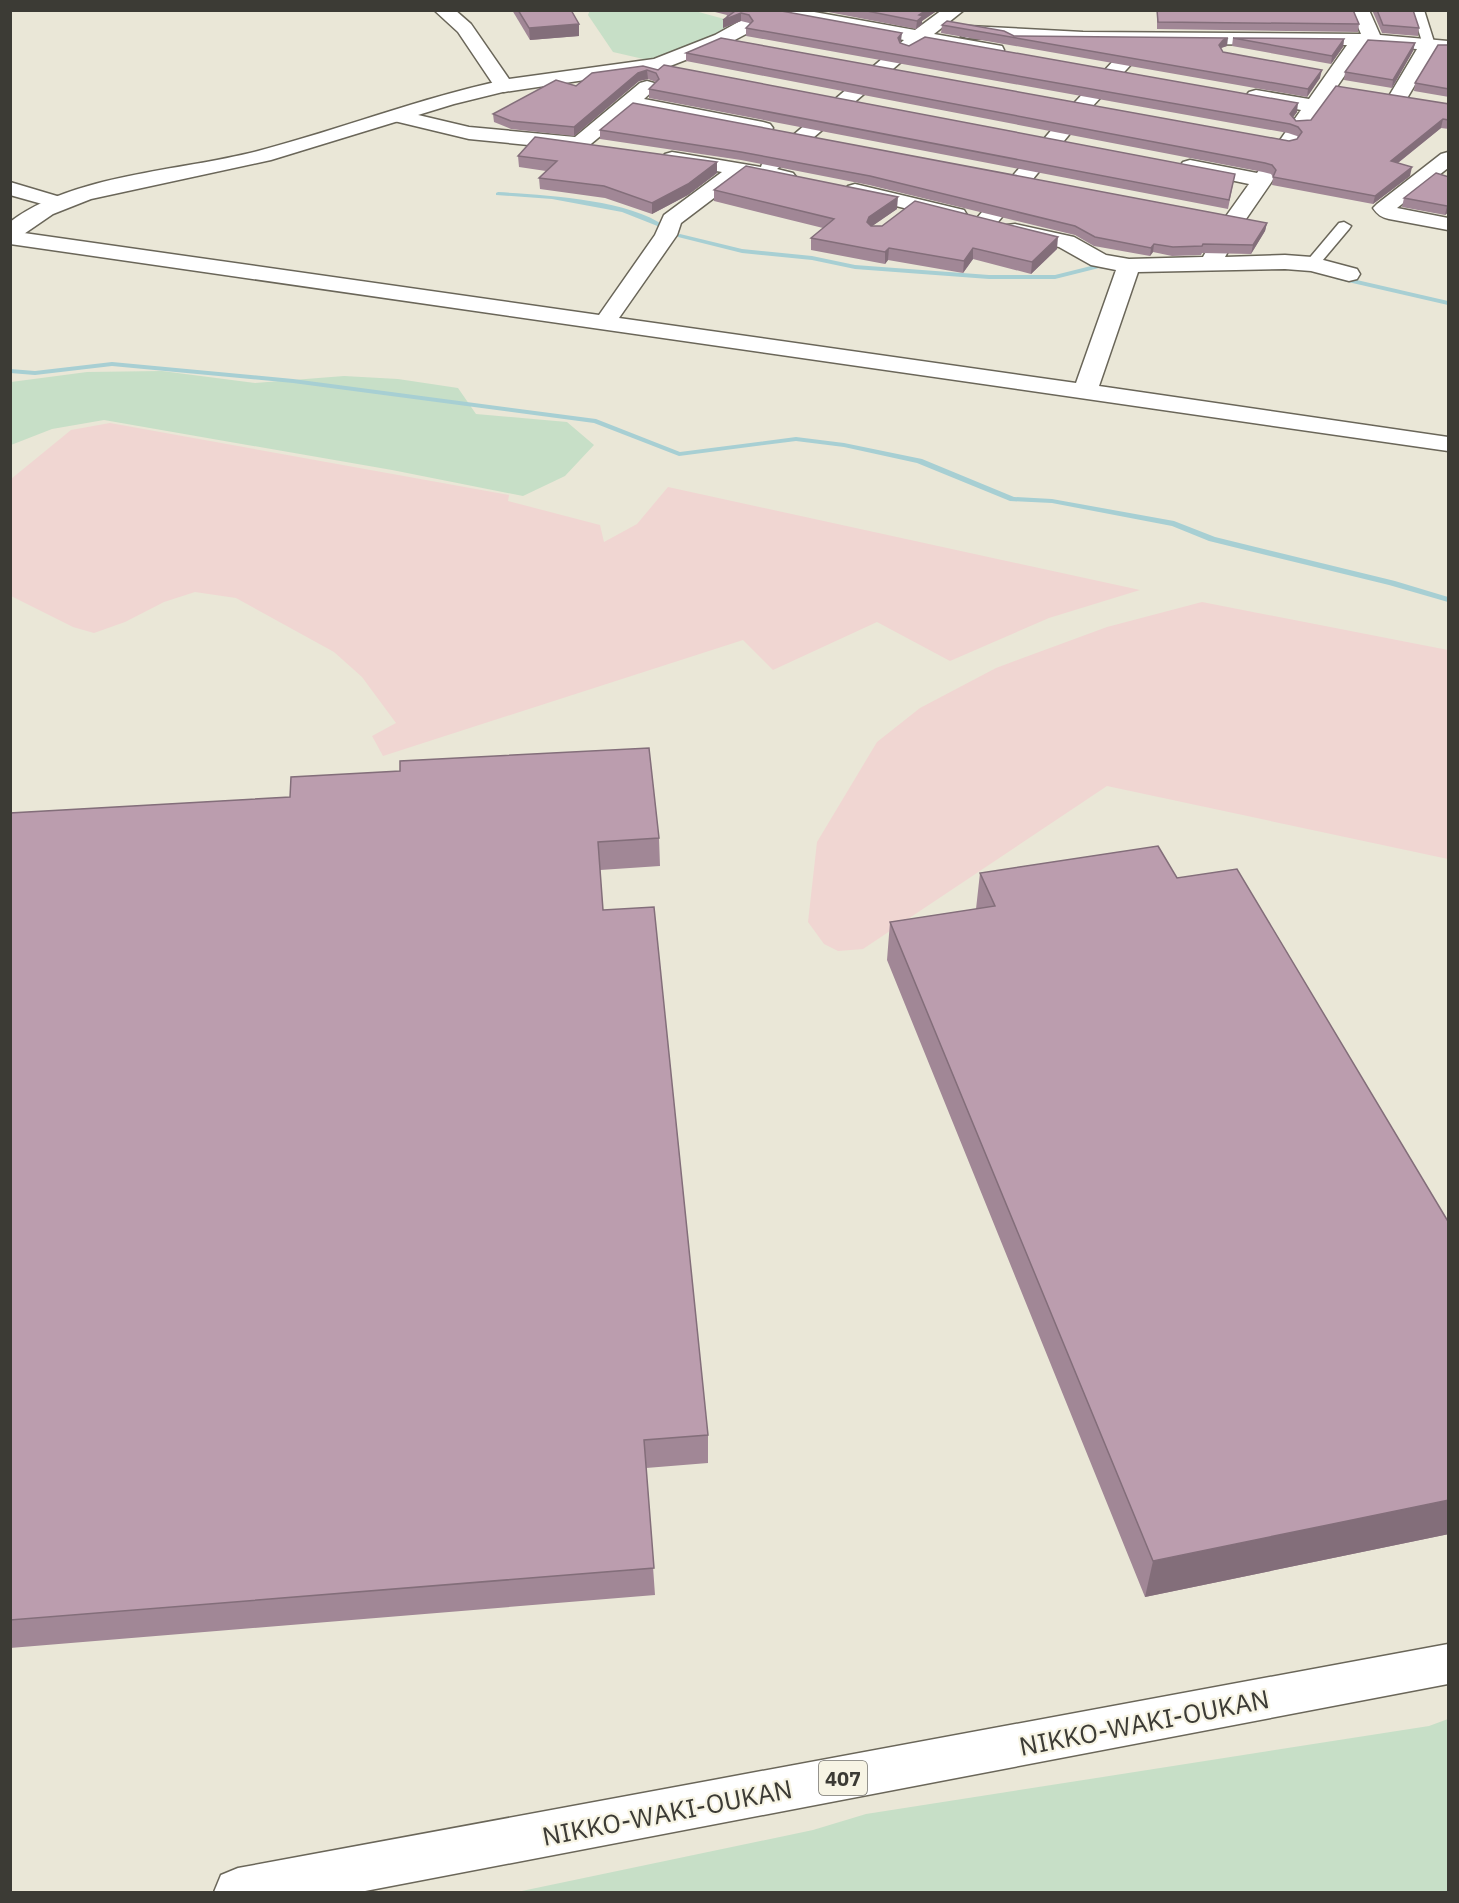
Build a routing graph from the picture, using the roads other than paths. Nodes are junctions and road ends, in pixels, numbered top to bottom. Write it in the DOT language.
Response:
graph roads {
  1 [pos="443,10"];
  2 [pos="875,10"];
  3 [pos="955,10"];
  4 [pos="1360,10"];
  5 [pos="1418,10"];
  6 [pos="774,11"];
  7 [pos="1276,20"];
  8 [pos="851,24"];
  9 [pos="924,32"];
  10 [pos="1145,38"];
  11 [pos="722,39"];
  12 [pos="1282,39"];
  13 [pos="1366,40"];
  14 [pos="757,45"];
  15 [pos="1429,45"];
  16 [pos="1449,46"];
  17 [pos="1011,53"];
  18 [pos="1244,57"];
  19 [pos="861,64"];
  20 [pos="664,65"];
  21 [pos="1090,67"];
  22 [pos="884,68"];
  23 [pos="1314,69"];
  24 [pos="694,71"];
  25 [pos="1113,71"];
  26 [pos="907,72"];
  27 [pos="1137,75"];
  28 [pos="1333,79"];
  29 [pos="504,86"];
  30 [pos="1352,89"];
  31 [pos="1376,93"];
  32 [pos="1242,94"];
  33 [pos="822,96"];
  34 [pos="1399,96"];
  35 [pos="845,100"];
  36 [pos="1419,100"];
  37 [pos="1059,101"];
  38 [pos="629,102"];
  39 [pos="868,105"];
  40 [pos="1083,105"];
  41 [pos="1313,106"];
  42 [pos="1106,109"];
  43 [pos="398,116"];
  44 [pos="803,136"];
  45 [pos="1029,136"];
  46 [pos="1265,137"];
  47 [pos="826,141"];
  48 [pos="1052,141"];
  49 [pos="1288,141"];
  50 [pos="579,144"];
  51 [pos="1076,145"];
  52 [pos="602,147"];
  53 [pos="648,154"];
  54 [pos="1449,158"];
  55 [pos="1169,163"];
  56 [pos="751,170"];
  57 [pos="998,174"];
  58 [pos="1021,178"];
  59 [pos="802,180"];
  60 [pos="1263,180"];
  61 [pos="1043,183"];
  62 [pos="834,187"];
  63 [pos="10,188"];
  64 [pos="60,202"];
  65 [pos="914,204"];
  66 [pos="1212,215"];
  67 [pos="896,216"];
  68 [pos="1235,219"];
  69 [pos="985,223"];
  70 [pos="1449,224"];
  71 [pos="1344,226"];
  72 [pos="10,235"];
  73 [pos="1210,263"];
  74 [pos="1312,264"];
  75 [pos="1128,266"];
  76 [pos="1349,274"];
  77 [pos="604,322"];
  78 [pos="1085,391"];
  79 [pos="1449,444"];
  80 [pos="1449,1664"];
  81 [pos="238,1893"];
  1 -- 29 [label="main road"];
  2 -- 8 [label="main road"];
  3 -- 9 [label="main road"];
  4 -- 13 [label="main road"];
  5 -- 15 [label="lane"];
  6 -- 8 [label="main road"];
  6 -- 11 [label="main road"];
  7 -- 12 [label="main road"];
  8 -- 9 [label="main road"];
  9 -- 10 [label="main road"];
  9 -- 17 [label="main road"];
  9 -- 22 [label="main road"];
  10 -- 12 [label="main road"];
  10 -- 18 [label="main road"];
  10 -- 25 [label="main road"];
  11 -- 14 [label="main road"];
  11 -- 20 [label="main road"];
  12 -- 13 [label="main road"];
  13 -- 15 [label="main road"];
  13 -- 28 [label="main road"];
  15 -- 16 [label="main road"];
  15 -- 34 [label="main road"];
  19 -- 22 [label="main road"];
  20 -- 24 [label="main road"];
  20 -- 29 [label="main road"];
  20 -- 38 [label="main road"];
  21 -- 25 [label="main road"];
  22 -- 26 [label="main road"];
  22 -- 35 [label="main road"];
  23 -- 28 [label="main road"];
  25 -- 27 [label="main road"];
  25 -- 40 [label="main road"];
  28 -- 30 [label="main road"];
  28 -- 41 [label="main road"];
  29 -- 43 [label="main road"];
  31 -- 34 [label="main road"];
  32 -- 41 [label="main road"];
  33 -- 35 [label="main road"];
  34 -- 36 [label="main road"];
  35 -- 39 [label="main road"];
  35 -- 44 [label="main road"];
  37 -- 40 [label="main road"];
  38 -- 44 [label="main road"];
  38 -- 50 [label="main road"];
  40 -- 42 [label="main road"];
  40 -- 48 [label="main road"];
  41 -- 49 [label="main road"];
  43 -- 50 [label="main road"];
  43 -- 64 [label="main road"];
  44 -- 47 [label="main road"];
  44 -- 56 [label="main road"];
  45 -- 48 [label="main road"];
  46 -- 49 [label="main road"];
  48 -- 51 [label="main road"];
  48 -- 58 [label="main road"];
  49 -- 60 [label="main road"];
  50 -- 52 [label="main road"];
  53 -- 56 [label="main road"];
  54 -- 70 [label="main road"];
  55 -- 60 [label="main road"];
  56 -- 59 [label="main road"];
  56 -- 77 [label="main road"];
  57 -- 58 [label="main road"];
  58 -- 61 [label="main road"];
  58 -- 69 [label="main road"];
  60 -- 68 [label="main road"];
  62 -- 65 [label="main road"];
  63 -- 64 [label="main road"];
  64 -- 72 [label="main road"];
  65 -- 67 [label="lane"];
  65 -- 69 [label="main road"];
  66 -- 68 [label="main road"];
  68 -- 73 [label="main road"];
  69 -- 75 [label="main road"];
  71 -- 74 [label="lane"];
  72 -- 77 [label="main road"];
  73 -- 74 [label="main road"];
  73 -- 75 [label="main road"];
  74 -- 76 [label="main road"];
  75 -- 78 [label="main road"];
  77 -- 78 [label="main road"];
  78 -- 79 [label="main road"];
  80 -- 81 [label="main road, NIKKO-WAKI-OUKAN / 407"];
}
